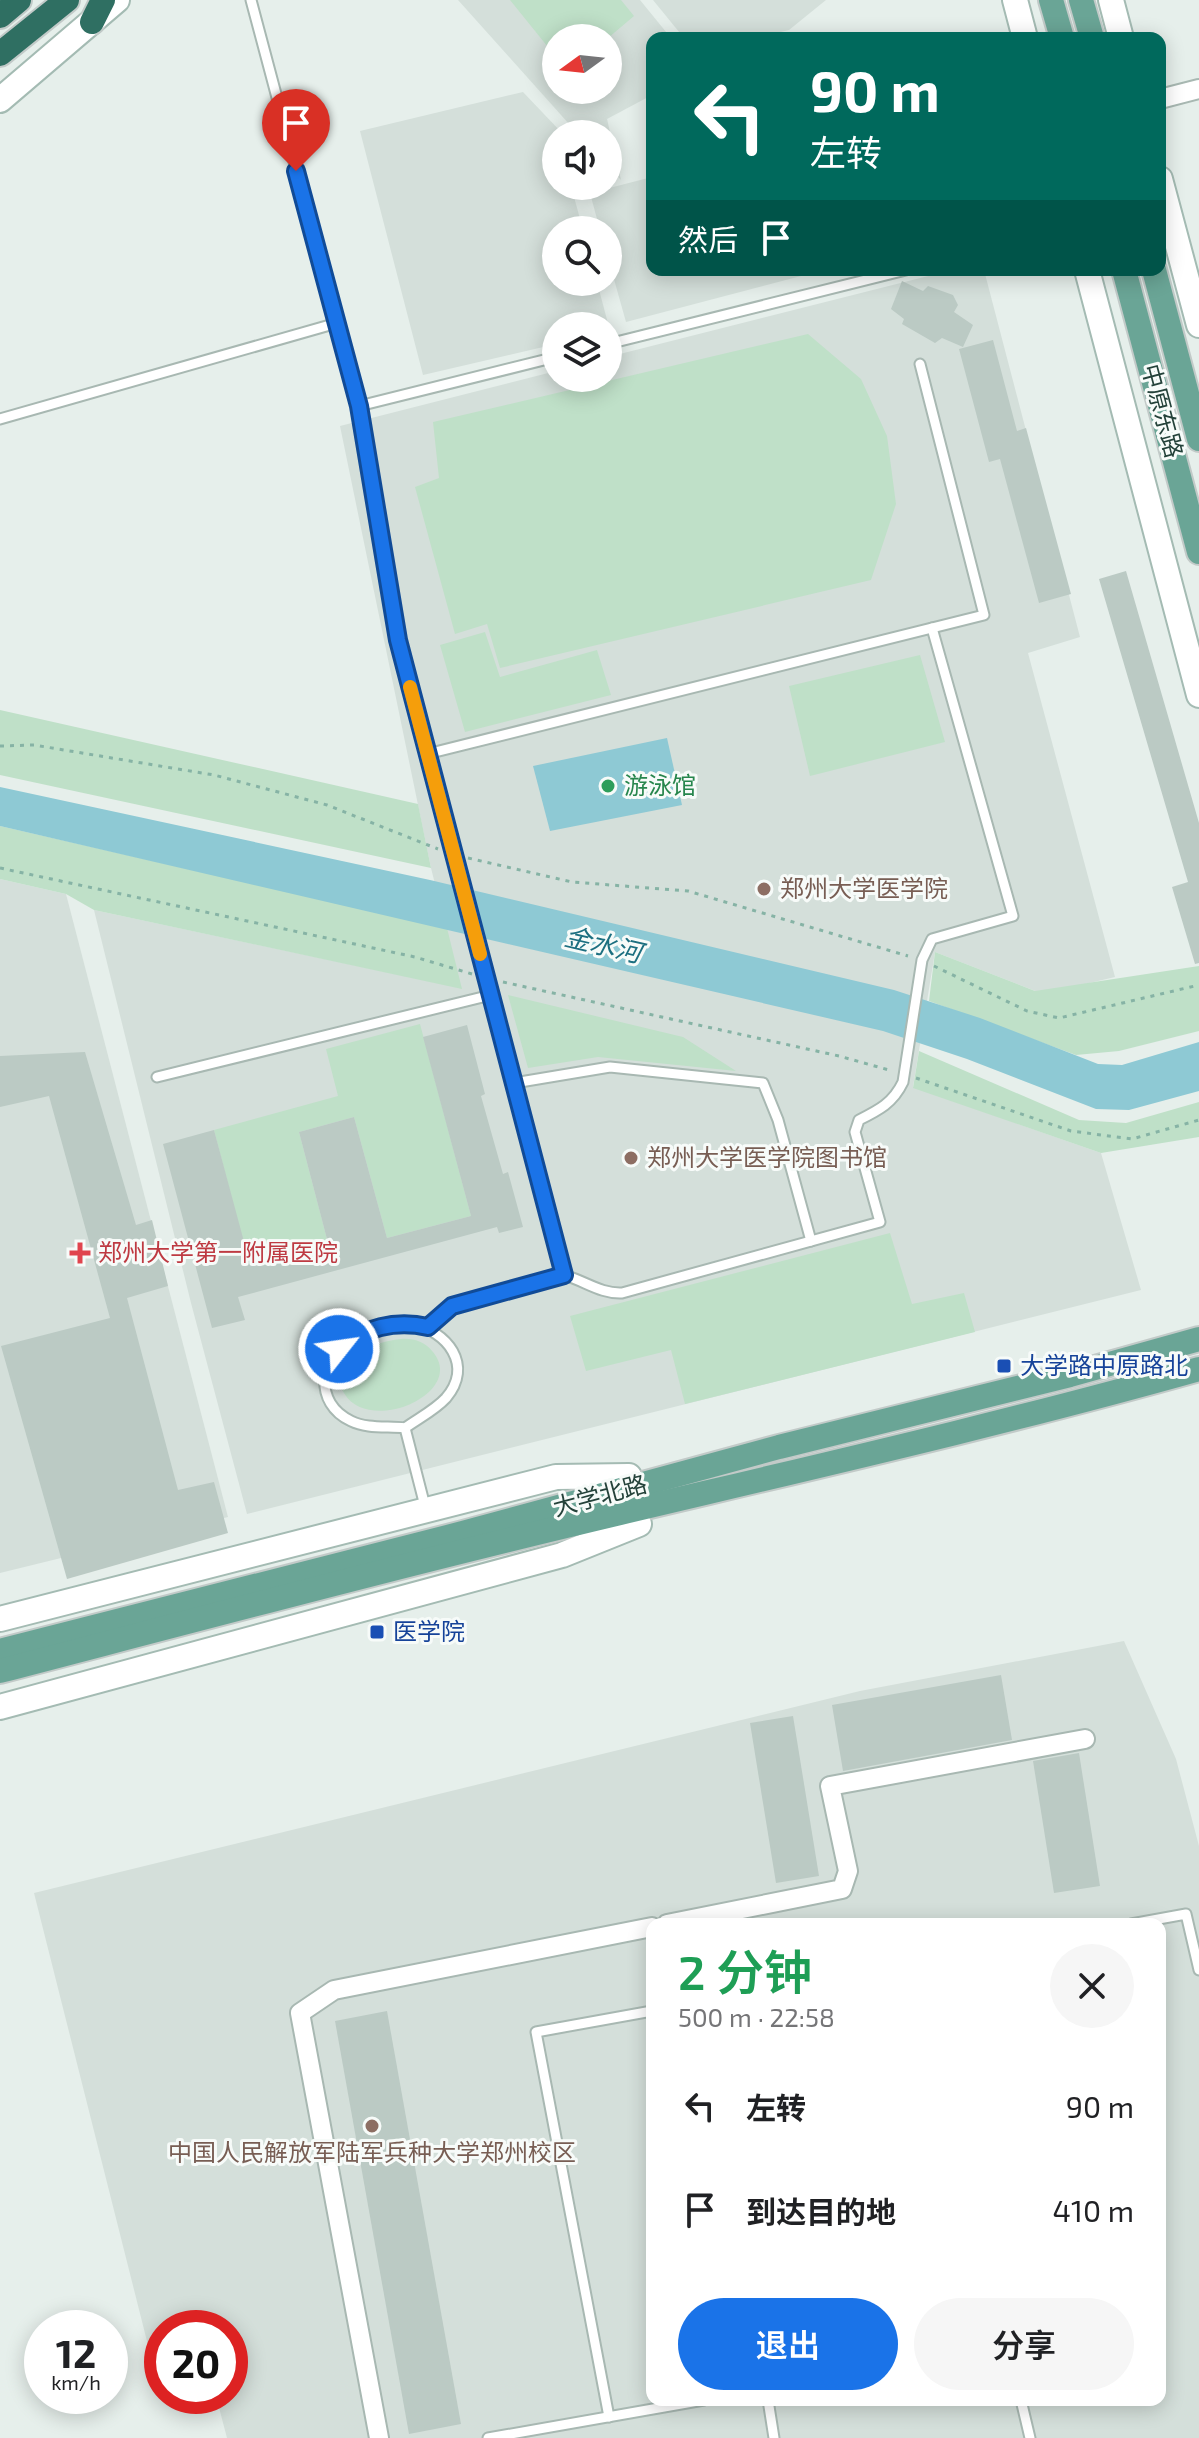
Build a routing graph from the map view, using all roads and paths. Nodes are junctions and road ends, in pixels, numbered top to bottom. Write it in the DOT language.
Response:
graph roads {
  1 [pos="67,0"];
  2 [pos="117,0"];
  3 [pos="251,0"];
  4 [pos="1015,0"];
  5 [pos="1051,0"];
  6 [pos="1081,0"];
  7 [pos="1111,0"];
  8 [pos="97,11"];
  9 [pos="1023,32"];
  10 [pos="1060,32"];
  11 [pos="1090,32"];
  12 [pos="1119,32"];
  13 [pos="0,54"];
  14 [pos="1199,89"];
  15 [pos="1166,97"];
  16 [pos="0,100"];
  17 [pos="1166,201"];
  18 [pos="882,276"];
  19 [pos="1089,276"];
  20 [pos="1126,276"];
  21 [pos="1156,276"];
  22 [pos="337,323"];
  23 [pos="1199,325"];
  24 [pos="622,341"];
  25 [pos="542,360"];
  26 [pos="920,364"];
  27 [pos="359,406"];
  28 [pos="0,419"];
  29 [pos="1199,439"];
  30 [pos="1199,552"];
  31 [pos="932,628"];
  32 [pos="1199,695"];
  33 [pos="0,746"];
  34 [pos="427,754"];
  35 [pos="454,855"];
  36 [pos="0,868"];
  37 [pos="922,960"];
  38 [pos="486,978"];
  39 [pos="1199,985"];
  40 [pos="491,995"];
  41 [pos="905,1074"];
  42 [pos="157,1077"];
  43 [pos="514,1083"];
  44 [pos="1199,1120"];
  45 [pos="811,1241"];
  46 [pos="564,1275"];
  47 [pos="428,1327"];
  48 [pos="1199,1339"];
  49 [pos="1199,1369"];
  50 [pos="405,1428"];
  51 [pos="779,1447"];
  52 [pos="629,1476"];
  53 [pos="785,1476"];
  54 [pos="426,1510"];
  55 [pos="639,1524"];
  56 [pos="465,1542"];
  57 [pos="0,1619"];
  58 [pos="0,1636"];
  59 [pos="0,1651"];
  60 [pos="0,1671"];
  61 [pos="0,1688"];
  62 [pos="0,1707"];
  63 [pos="1085,1739"];
  64 [pos="697,1918"];
  65 [pos="1164,1918"];
  66 [pos="646,1928"];
  67 [pos="1199,1970"];
  68 [pos="646,2012"];
  69 [pos="670,2406"];
  70 [pos="769,2406"];
  71 [pos="1022,2406"];
  72 [pos="609,2417"];
  73 [pos="379,2438"];
  74 [pos="488,2438"];
  75 [pos="774,2438"];
  76 [pos="1030,2438"];
  1 -- 13 [label="highway"];
  2 -- 8 [label="street"];
  3 -- 22 [label="lane"];
  4 -- 9 [label="street"];
  5 -- 10 [label="main road"];
  6 -- 11 [label="main road"];
  7 -- 12 [label="street"];
  8 -- 16 [label="street"];
  14 -- 15 [label="street"];
  17 -- 23 [label="street"];
  18 -- 24 [label="lane"];
  19 -- 32 [label="street"];
  20 -- 30 [label="main road, 中原东路"];
  21 -- 29 [label="main road, 中原东路"];
  22 -- 27 [label="lane"];
  22 -- 28 [label="lane"];
  25 -- 27 [label="lane"];
  26 -- 31 [label="lane"];
  27 -- 34 [label="lane"];
  31 -- 34 [label="lane"];
  31 -- 37 [label="lane"];
  33 -- 35 [label="path"];
  34 -- 35 [label="lane"];
  35 -- 37 [label="path"];
  35 -- 38 [label="lane"];
  36 -- 38 [label="path"];
  37 -- 39 [label="path"];
  37 -- 41 [label="lane"];
  38 -- 40 [label="lane"];
  38 -- 41 [label="path"];
  40 -- 42 [label="lane"];
  40 -- 43 [label="lane"];
  41 -- 44 [label="path"];
  41 -- 45 [label="lane"];
  43 -- 45 [label="lane"];
  43 -- 46 [label="lane"];
  45 -- 46 [label="lane"];
  46 -- 47 [label="lane"];
  47 -- 50 [label="lane"];
  47 -- 50 [label="lane"];
  48 -- 51 [label="main road, 大学北路"];
  49 -- 53 [label="main road, 大学北路"];
  50 -- 54 [label="lane"];
  51 -- 52 [label="main road"];
  51 -- 56 [label="main road, 大学北路"];
  52 -- 54 [label="street"];
  52 -- 58 [label="main road"];
  53 -- 55 [label="main road"];
  53 -- 56 [label="main road, 大学北路"];
  54 -- 57 [label="street"];
  55 -- 61 [label="main road"];
  55 -- 62 [label="street"];
  56 -- 59 [label="main road, 大学北路"];
  56 -- 60 [label="main road, 大学北路"];
  63 -- 64 [label="street"];
  65 -- 67 [label="lane"];
  66 -- 73 [label="street"];
  68 -- 72 [label="lane"];
  69 -- 72 [label="lane"];
  70 -- 75 [label="lane"];
  71 -- 76 [label="lane"];
  72 -- 74 [label="lane"];
}
